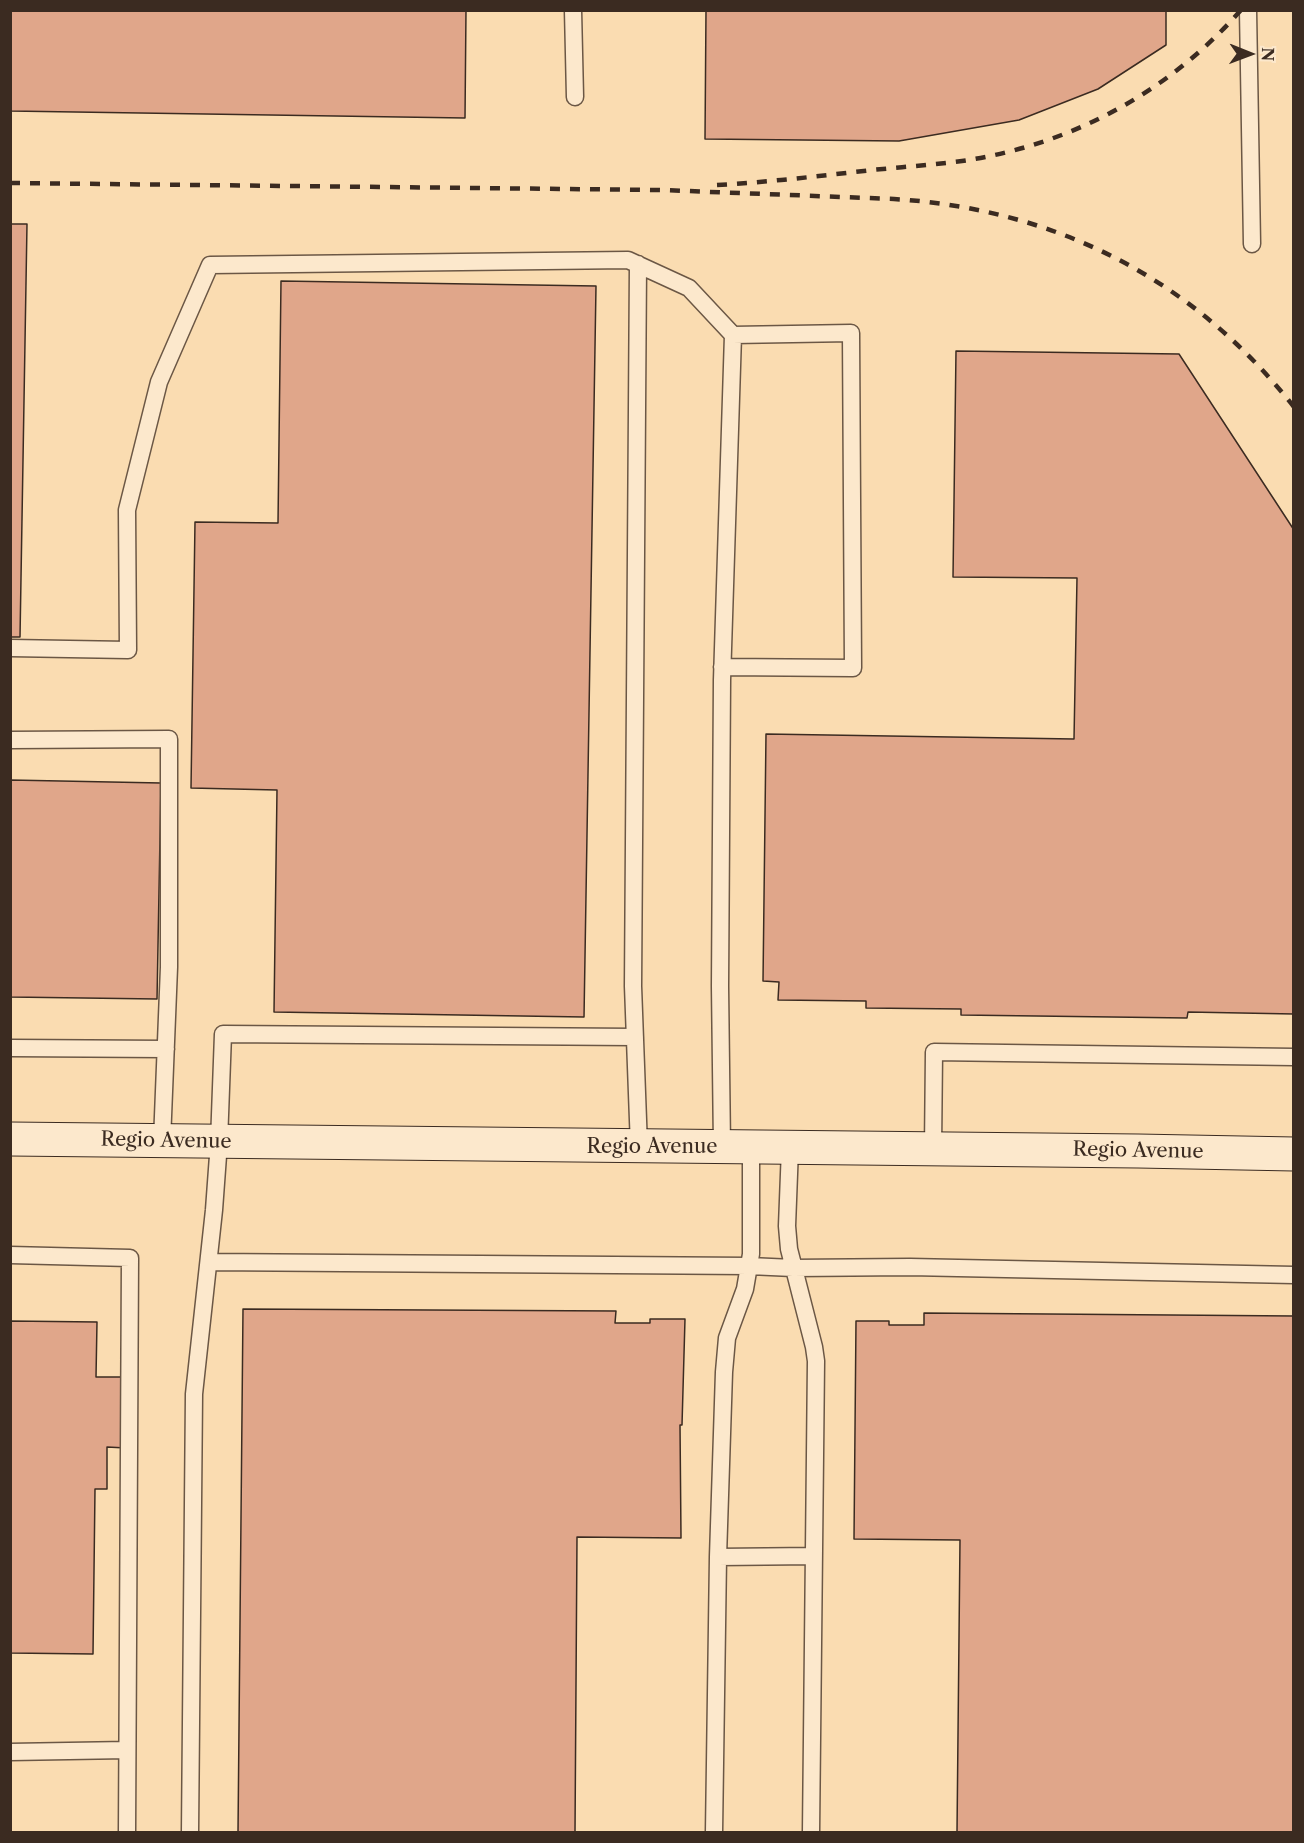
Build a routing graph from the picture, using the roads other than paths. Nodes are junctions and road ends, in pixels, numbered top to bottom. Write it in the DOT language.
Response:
graph roads {
  1 [pos="573,10"];
  2 [pos="1248,10"];
  3 [pos="575,98"];
  4 [pos="1252,244"];
  5 [pos="638,264"];
  6 [pos="733,335"];
  7 [pos="10,648"];
  8 [pos="722,667"];
  9 [pos="10,740"];
  10 [pos="635,1037"];
  11 [pos="10,1048"];
  12 [pos="166,1049"];
  13 [pos="1293,1057"];
  14 [pos="10,1139"];
  15 [pos="162,1141"];
  16 [pos="219,1142"];
  17 [pos="639,1147"];
  18 [pos="737,1147"];
  19 [pos="790,1148"];
  20 [pos="933,1149"];
  21 [pos="1293,1154"];
  22 [pos="10,1255"];
  23 [pos="209,1262"];
  24 [pos="749,1266"];
  25 [pos="793,1268"];
  26 [pos="1293,1275"];
  27 [pos="814,1556"];
  28 [pos="718,1557"];
  29 [pos="127,1750"];
  30 [pos="10,1752"];
  31 [pos="127,1833"];
  32 [pos="190,1833"];
  33 [pos="714,1833"];
  34 [pos="811,1833"];
  1 -- 3 [label="lane"];
  2 -- 4 [label="lane"];
  5 -- 6 [label="lane"];
  5 -- 7 [label="lane"];
  5 -- 10 [label="lane"];
  6 -- 8 [label="lane"];
  6 -- 8 [label="lane"];
  8 -- 18 [label="lane"];
  9 -- 12 [label="lane"];
  10 -- 16 [label="lane"];
  10 -- 17 [label="lane"];
  11 -- 12 [label="lane"];
  12 -- 15 [label="lane"];
  13 -- 20 [label="lane"];
  14 -- 15 [label="street, Regio Avenue"];
  15 -- 16 [label="street, Regio Avenue"];
  16 -- 17 [label="street, Regio Avenue"];
  16 -- 23 [label="lane"];
  17 -- 18 [label="street, Regio Avenue"];
  18 -- 19 [label="street, Regio Avenue"];
  18 -- 24 [label="lane"];
  19 -- 20 [label="street, Regio Avenue"];
  19 -- 25 [label="lane"];
  20 -- 21 [label="street, Regio Avenue"];
  22 -- 29 [label="lane"];
  23 -- 24 [label="lane"];
  23 -- 32 [label="lane"];
  24 -- 25 [label="lane"];
  24 -- 28 [label="lane"];
  25 -- 26 [label="lane"];
  25 -- 27 [label="lane"];
  27 -- 28 [label="lane"];
  27 -- 34 [label="lane"];
  28 -- 33 [label="lane"];
  29 -- 30 [label="lane"];
  29 -- 31 [label="lane"];
}
